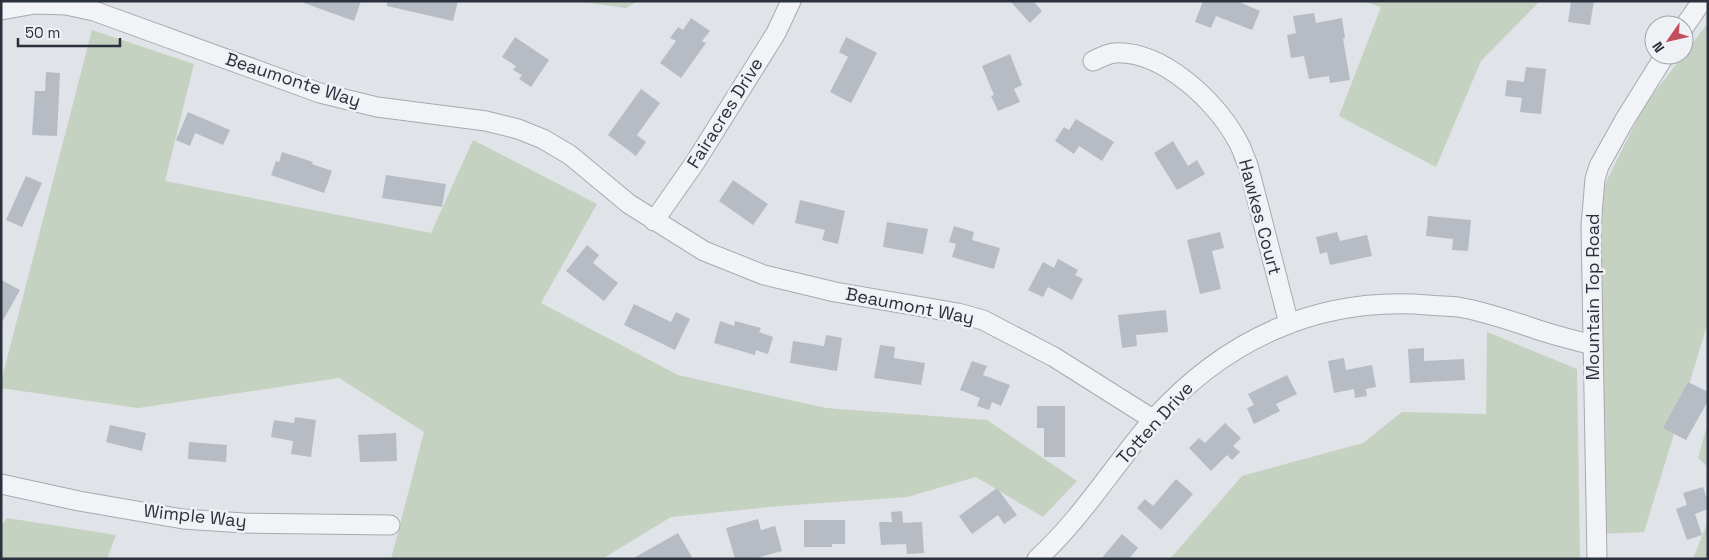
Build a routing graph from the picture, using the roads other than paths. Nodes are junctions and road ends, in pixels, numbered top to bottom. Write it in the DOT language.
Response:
graph roads {
  1 [pos="791,1"];
  2 [pos="1702,1"];
  3 [pos="1,10"];
  4 [pos="1693,15"];
  5 [pos="1092,61"];
  6 [pos="1659,65"];
  7 [pos="654,221"];
  8 [pos="1289,324"];
  9 [pos="1593,345"];
  10 [pos="1154,420"];
  11 [pos="1,484"];
  12 [pos="390,525"];
  13 [pos="1037,559"];
  14 [pos="1597,559"];
  1 -- 7 [label="street, Fairacres Drive"];
  2 -- 4 [label="street"];
  3 -- 7 [label="street, Beaumonte Way"];
  5 -- 8 [label="street, Hawkes Court"];
  6 -- 9 [label="street, Mountain Top Road"];
  7 -- 10 [label="street, Beaumont Way"];
  8 -- 9 [label="street, Totten Drive"];
  8 -- 10 [label="street, Totten Drive"];
  9 -- 14 [label="street, Mountain Top Road"];
  10 -- 13 [label="street, Totten Drive"];
  11 -- 12 [label="street, Wimple Way"];
}
